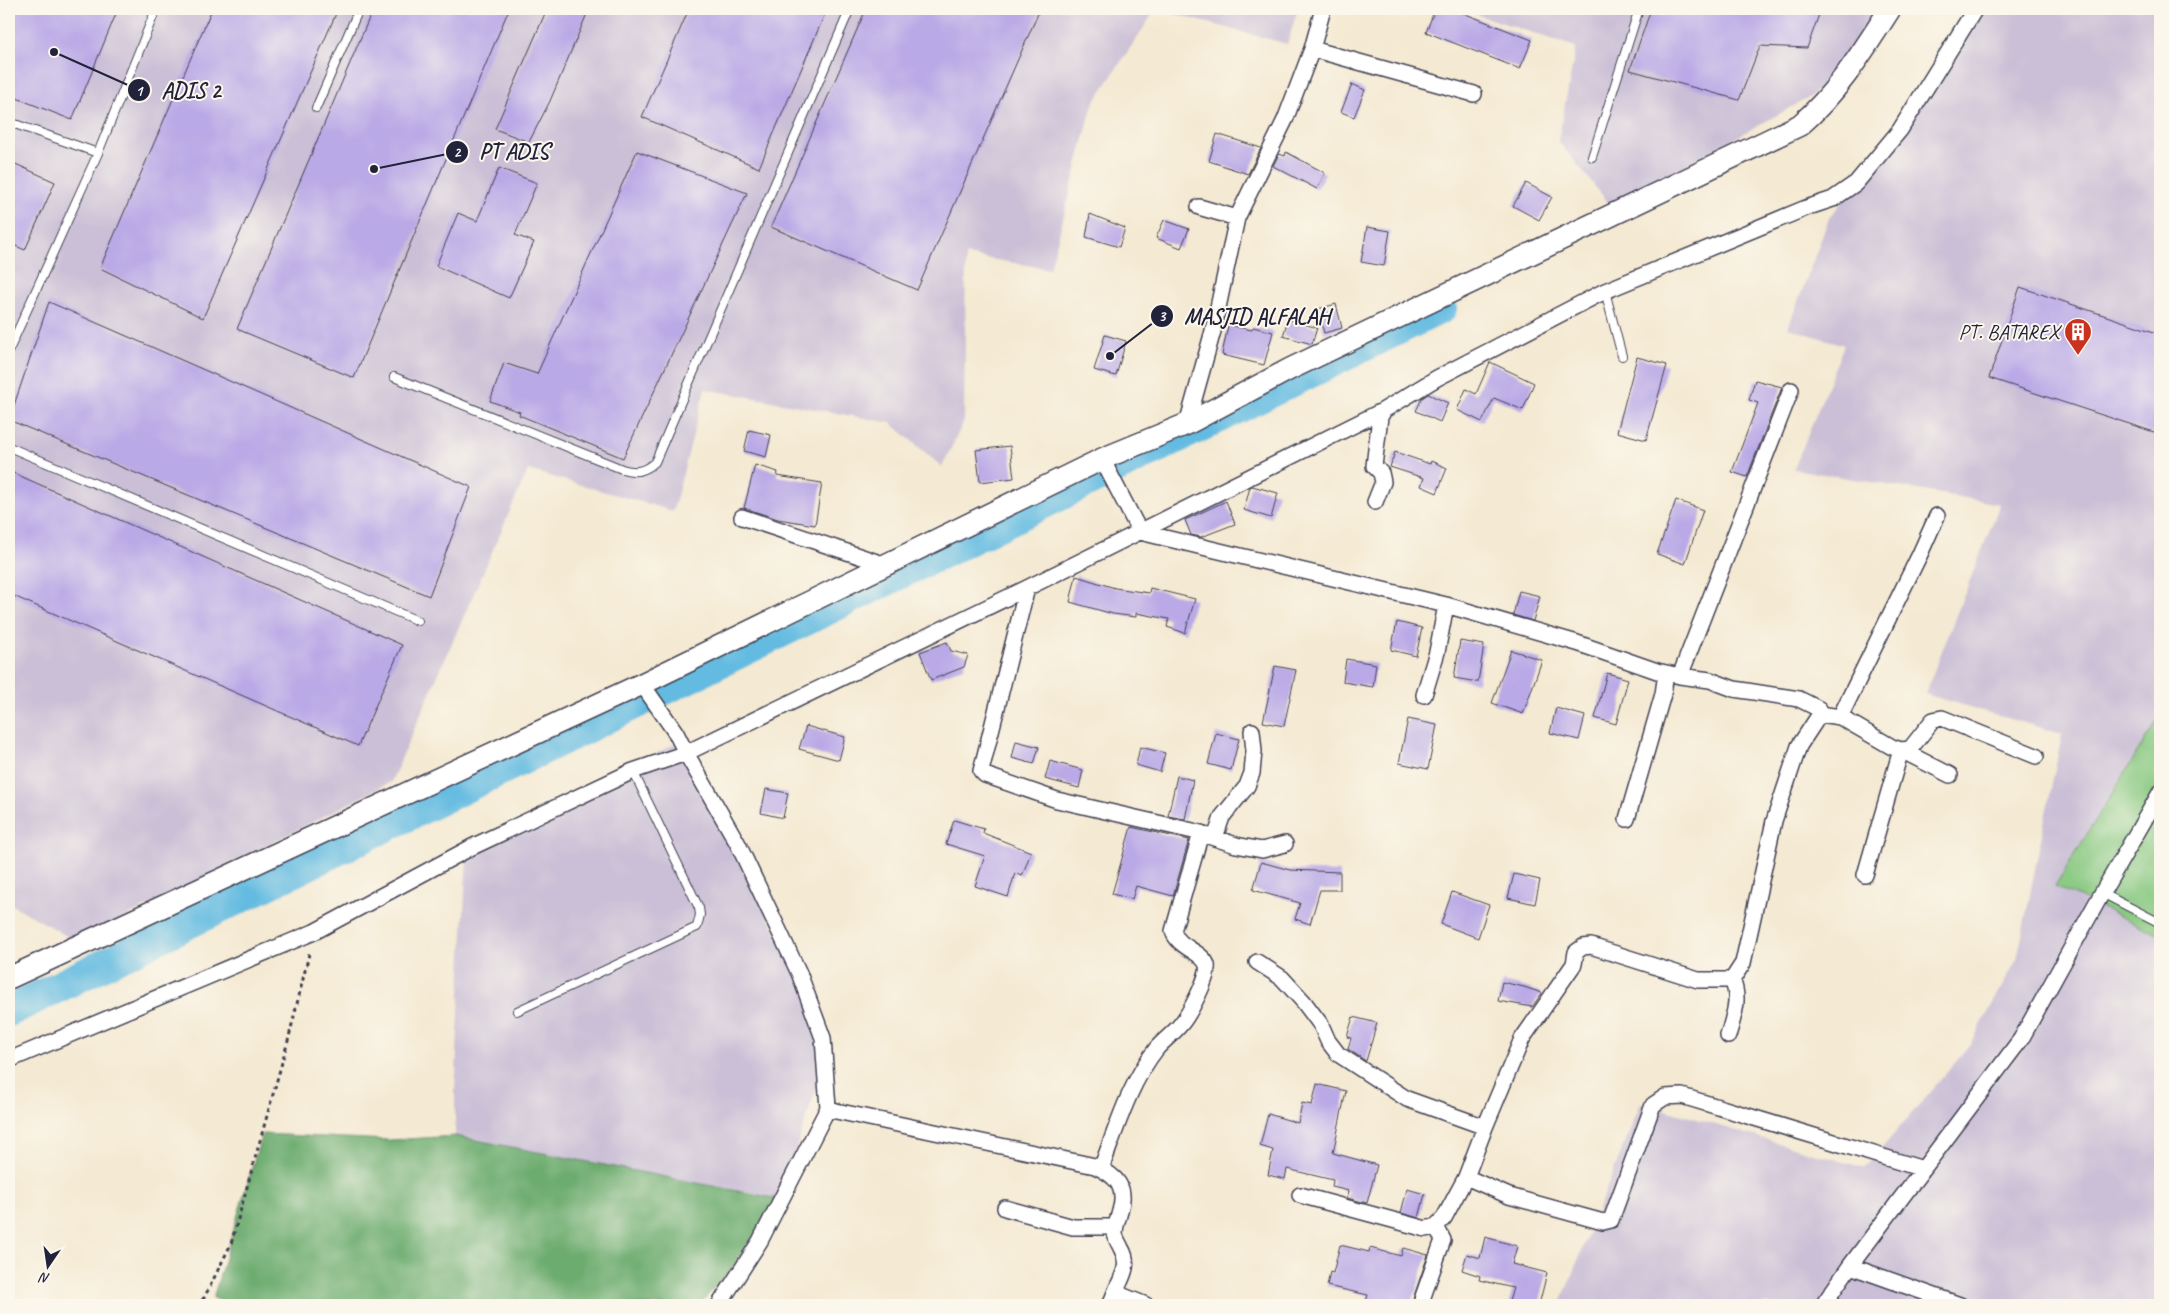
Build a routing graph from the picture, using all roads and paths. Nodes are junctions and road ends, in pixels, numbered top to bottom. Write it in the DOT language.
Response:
graph roads {
  1 [pos="156,9"];
  2 [pos="360,9"];
  3 [pos="850,9"];
  4 [pos="1323,9"];
  5 [pos="1639,9"];
  6 [pos="1890,9"];
  7 [pos="1975,9"];
  8 [pos="1312,49"];
  9 [pos="1474,94"];
  10 [pos="316,108"];
  11 [pos="9,122"];
  12 [pos="98,153"];
  13 [pos="1592,157"];
  14 [pos="1198,206"];
  15 [pos="1238,218"];
  16 [pos="1605,292"];
  17 [pos="9,350"];
  18 [pos="1622,356"];
  19 [pos="394,377"];
  20 [pos="1790,390"];
  21 [pos="1384,410"];
  22 [pos="1186,424"];
  23 [pos="9,447"];
  24 [pos="1104,464"];
  25 [pos="1375,502"];
  26 [pos="1937,516"];
  27 [pos="742,517"];
  28 [pos="1140,532"];
  29 [pos="886,565"];
  30 [pos="1027,588"];
  31 [pos="1446,605"];
  32 [pos="418,621"];
  33 [pos="1673,675"];
  34 [pos="643,686"];
  35 [pos="1424,695"];
  36 [pos="1820,714"];
  37 [pos="1840,717"];
  38 [pos="1252,731"];
  39 [pos="1901,750"];
  40 [pos="686,753"];
  41 [pos="2036,756"];
  42 [pos="633,770"];
  43 [pos="1950,775"];
  44 [pos="2160,793"];
  45 [pos="1627,819"];
  46 [pos="1200,833"];
  47 [pos="1215,838"];
  48 [pos="1285,844"];
  49 [pos="1865,875"];
  50 [pos="2102,893"];
  51 [pos="2160,924"];
  52 [pos="314,932"];
  53 [pos="1258,962"];
  54 [pos="9,978"];
  55 [pos="1732,980"];
  56 [pos="517,1011"];
  57 [pos="1728,1036"];
  58 [pos="9,1060"];
  59 [pos="838,1111"];
  60 [pos="1484,1127"];
  61 [pos="1101,1169"];
  62 [pos="1922,1169"];
  63 [pos="1466,1177"];
  64 [pos="1300,1195"];
  65 [pos="1005,1208"];
  66 [pos="1436,1226"];
  67 [pos="1115,1227"];
  68 [pos="1850,1266"];
  69 [pos="1117,1288"];
  70 [pos="196,1305"];
  71 [pos="719,1305"];
  72 [pos="1110,1305"];
  73 [pos="1146,1305"];
  74 [pos="1420,1305"];
  75 [pos="1823,1305"];
  76 [pos="1960,1305"];
  1 -- 12 [label="lane"];
  2 -- 10 [label="lane"];
  3 -- 19 [label="lane"];
  4 -- 8 [label="street"];
  5 -- 13 [label="lane"];
  6 -- 22 [label="street"];
  7 -- 16 [label="street"];
  8 -- 9 [label="street"];
  8 -- 15 [label="street"];
  11 -- 12 [label="lane"];
  12 -- 17 [label="lane"];
  14 -- 15 [label="street"];
  15 -- 22 [label="street"];
  16 -- 18 [label="lane"];
  16 -- 21 [label="street"];
  20 -- 33 [label="street"];
  21 -- 25 [label="street"];
  21 -- 28 [label="street"];
  22 -- 24 [label="street"];
  23 -- 32 [label="lane"];
  24 -- 28 [label="street"];
  24 -- 29 [label="street"];
  26 -- 37 [label="street"];
  27 -- 29 [label="street"];
  28 -- 30 [label="street"];
  28 -- 31 [label="street"];
  29 -- 34 [label="street"];
  30 -- 40 [label="street"];
  30 -- 46 [label="street"];
  31 -- 33 [label="street"];
  31 -- 35 [label="street"];
  33 -- 36 [label="street"];
  33 -- 45 [label="street"];
  34 -- 40 [label="street"];
  34 -- 54 [label="street"];
  36 -- 37 [label="street"];
  36 -- 55 [label="street"];
  37 -- 39 [label="street"];
  38 -- 47 [label="street"];
  39 -- 41 [label="street"];
  39 -- 43 [label="street"];
  39 -- 49 [label="street"];
  40 -- 42 [label="street"];
  40 -- 59 [label="street"];
  42 -- 52 [label="street"];
  42 -- 56 [label="lane"];
  44 -- 50 [label="street"];
  46 -- 47 [label="street"];
  46 -- 61 [label="street"];
  47 -- 48 [label="street"];
  50 -- 51 [label="lane"];
  50 -- 62 [label="street"];
  52 -- 58 [label="street"];
  52 -- 70 [label="path"];
  53 -- 60 [label="street"];
  55 -- 57 [label="street"];
  55 -- 60 [label="street"];
  59 -- 61 [label="street"];
  59 -- 71 [label="street"];
  60 -- 63 [label="street"];
  61 -- 67 [label="street"];
  62 -- 63 [label="street"];
  62 -- 68 [label="street"];
  63 -- 66 [label="street"];
  64 -- 66 [label="street"];
  65 -- 67 [label="street"];
  66 -- 74 [label="street"];
  67 -- 69 [label="street"];
  68 -- 75 [label="street"];
  68 -- 76 [label="street"];
  69 -- 72 [label="street"];
  69 -- 73 [label="street"];
}
